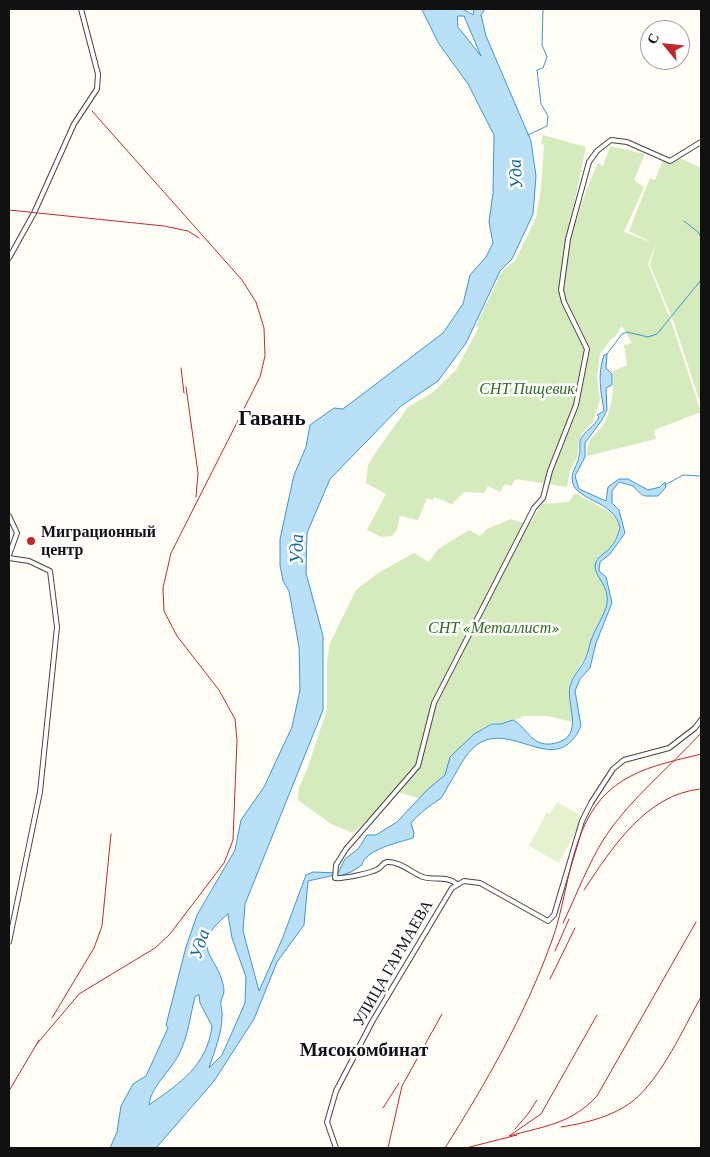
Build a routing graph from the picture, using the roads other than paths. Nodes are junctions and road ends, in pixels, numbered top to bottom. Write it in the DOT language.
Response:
graph roads {
  1 [pos="81,9"];
  2 [pos="701,142"];
  3 [pos="9,258"];
  4 [pos="9,516"];
  5 [pos="10,555"];
  6 [pos="701,720"];
  7 [pos="457,884"];
  8 [pos="9,942"];
  9 [pos="336,1148"];
  1 -- 3 [label="street"];
  2 -- 7 [label="street"];
  4 -- 5 [label="street"];
  5 -- 8 [label="street"];
  6 -- 7 [label="street"];
  7 -- 9 [label="street, УЛИЦА ГАРМАЕВА"];
}
